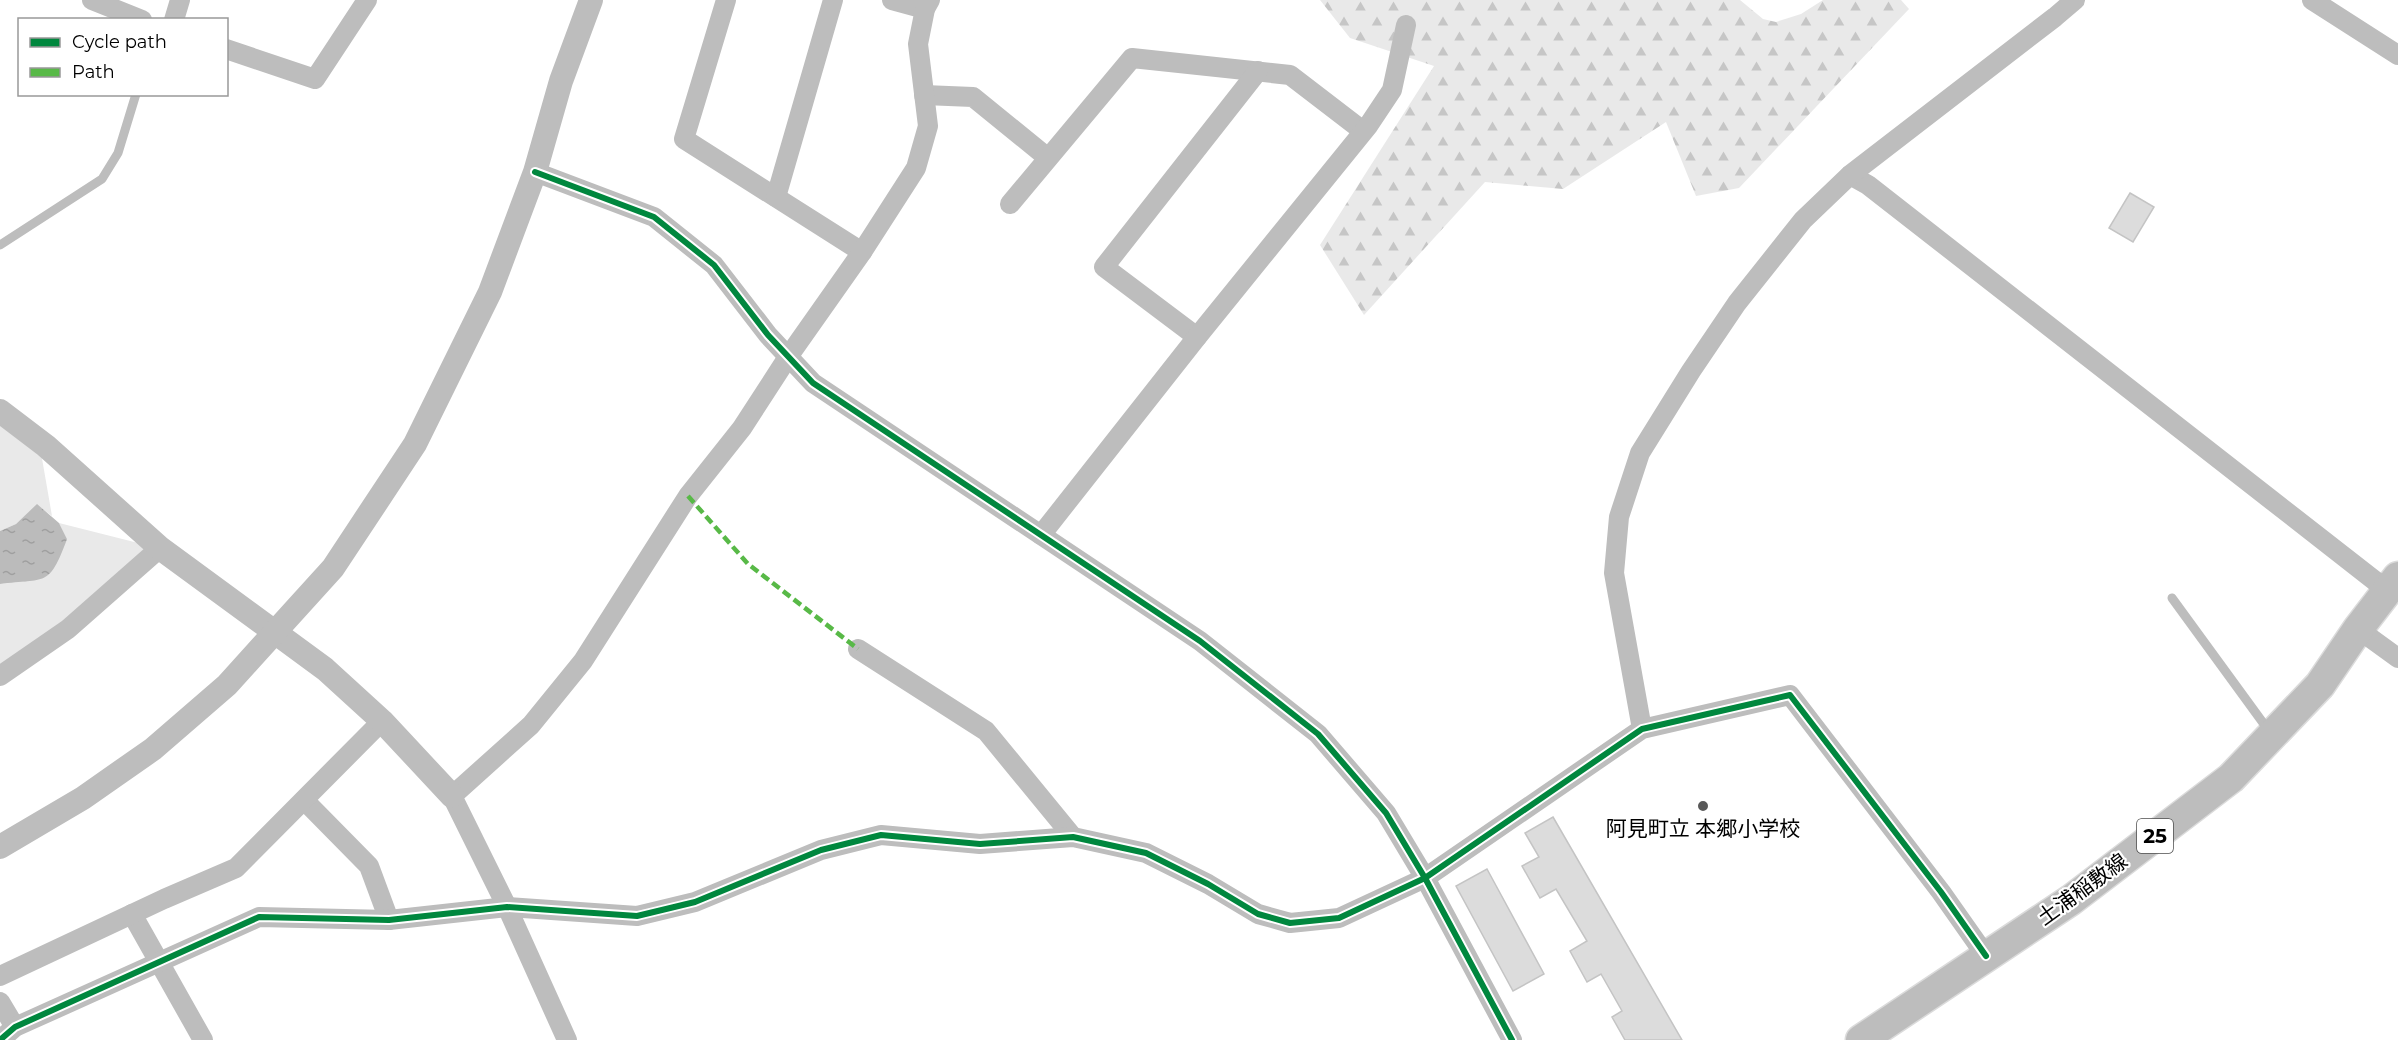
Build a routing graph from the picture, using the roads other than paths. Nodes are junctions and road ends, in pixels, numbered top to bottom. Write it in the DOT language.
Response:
graph roads {
  1 [pos="92,0"];
  2 [pos="180,0"];
  3 [pos="367,0"];
  4 [pos="591,0"];
  5 [pos="726,0"];
  6 [pos="833,0"];
  7 [pos="892,0"];
  8 [pos="2075,0"];
  9 [pos="2312,0"];
  10 [pos="928,5"];
  11 [pos="137,18"];
  12 [pos="175,18"];
  13 [pos="1406,26"];
  14 [pos="228,51"];
  15 [pos="2398,54"];
  16 [pos="1258,71"];
  17 [pos="924,95"];
  18 [pos="135,96"];
  19 [pos="1363,132"];
  20 [pos="1048,158"];
  21 [pos="535,171"];
  22 [pos="1850,175"];
  23 [pos="776,197"];
  24 [pos="1010,204"];
  25 [pos="0,245"];
  26 [pos="862,252"];
  27 [pos="1197,337"];
  28 [pos="788,357"];
  29 [pos="0,411"];
  30 [pos="1041,535"];
  31 [pos="160,548"];
  32 [pos="2393,584"];
  33 [pos="2172,598"];
  34 [pos="2358,629"];
  35 [pos="277,632"];
  36 [pos="858,649"];
  37 [pos="2398,658"];
  38 [pos="0,676"];
  39 [pos="382,721"];
  40 [pos="1642,729"];
  41 [pos="2272,735"];
  42 [pos="452,796"];
  43 [pos="304,800"];
  44 [pos="1072,837"];
  45 [pos="0,847"];
  46 [pos="1425,878"];
  47 [pos="507,907"];
  48 [pos="132,914"];
  49 [pos="389,920"];
  50 [pos="1986,956"];
  51 [pos="160,962"];
  52 [pos="0,976"];
  53 [pos="0,1002"];
  54 [pos="15,1027"];
  55 [pos="0,1040"];
  56 [pos="203,1040"];
  57 [pos="567,1040"];
  58 [pos="1512,1040"];
  59 [pos="1861,1040"];
  1 -- 11 [label="street"];
  2 -- 12 [label="street"];
  3 -- 14 [label="street"];
  4 -- 21 [label="street"];
  5 -- 23 [label="street"];
  6 -- 23 [label="street"];
  7 -- 10 [label="street"];
  8 -- 22 [label="street"];
  9 -- 15 [label="street"];
  10 -- 17 [label="street"];
  13 -- 19 [label="street"];
  16 -- 19 [label="street"];
  16 -- 20 [label="street"];
  16 -- 27 [label="street"];
  17 -- 20 [label="street"];
  17 -- 26 [label="street"];
  18 -- 25 [label="lane"];
  19 -- 27 [label="street"];
  20 -- 24 [label="street"];
  21 -- 28 [label="street"];
  21 -- 35 [label="street"];
  22 -- 32 [label="street"];
  22 -- 40 [label="street"];
  23 -- 26 [label="street"];
  26 -- 28 [label="street"];
  27 -- 30 [label="street"];
  28 -- 30 [label="street"];
  28 -- 42 [label="street"];
  29 -- 31 [label="street"];
  30 -- 46 [label="street"];
  31 -- 35 [label="street"];
  31 -- 38 [label="street"];
  32 -- 34 [label="main road, 土浦稲敷線 / 25"];
  33 -- 41 [label="lane"];
  34 -- 37 [label="street"];
  34 -- 41 [label="main road, 土浦稲敷線 / 25"];
  35 -- 39 [label="street"];
  35 -- 45 [label="street"];
  36 -- 44 [label="street"];
  39 -- 42 [label="street"];
  39 -- 43 [label="street"];
  40 -- 46 [label="street"];
  40 -- 50 [label="street"];
  41 -- 50 [label="main road, 土浦稲敷線 / 25"];
  42 -- 47 [label="street"];
  43 -- 48 [label="street"];
  43 -- 49 [label="street"];
  44 -- 46 [label="street"];
  44 -- 47 [label="street"];
  46 -- 58 [label="street"];
  47 -- 49 [label="street"];
  47 -- 57 [label="street"];
  48 -- 51 [label="street"];
  48 -- 52 [label="street"];
  49 -- 51 [label="street"];
  50 -- 59 [label="main road, 土浦稲敷線 / 25"];
  51 -- 54 [label="street"];
  51 -- 56 [label="street"];
  53 -- 54 [label="street"];
  54 -- 55 [label="street"];
}
